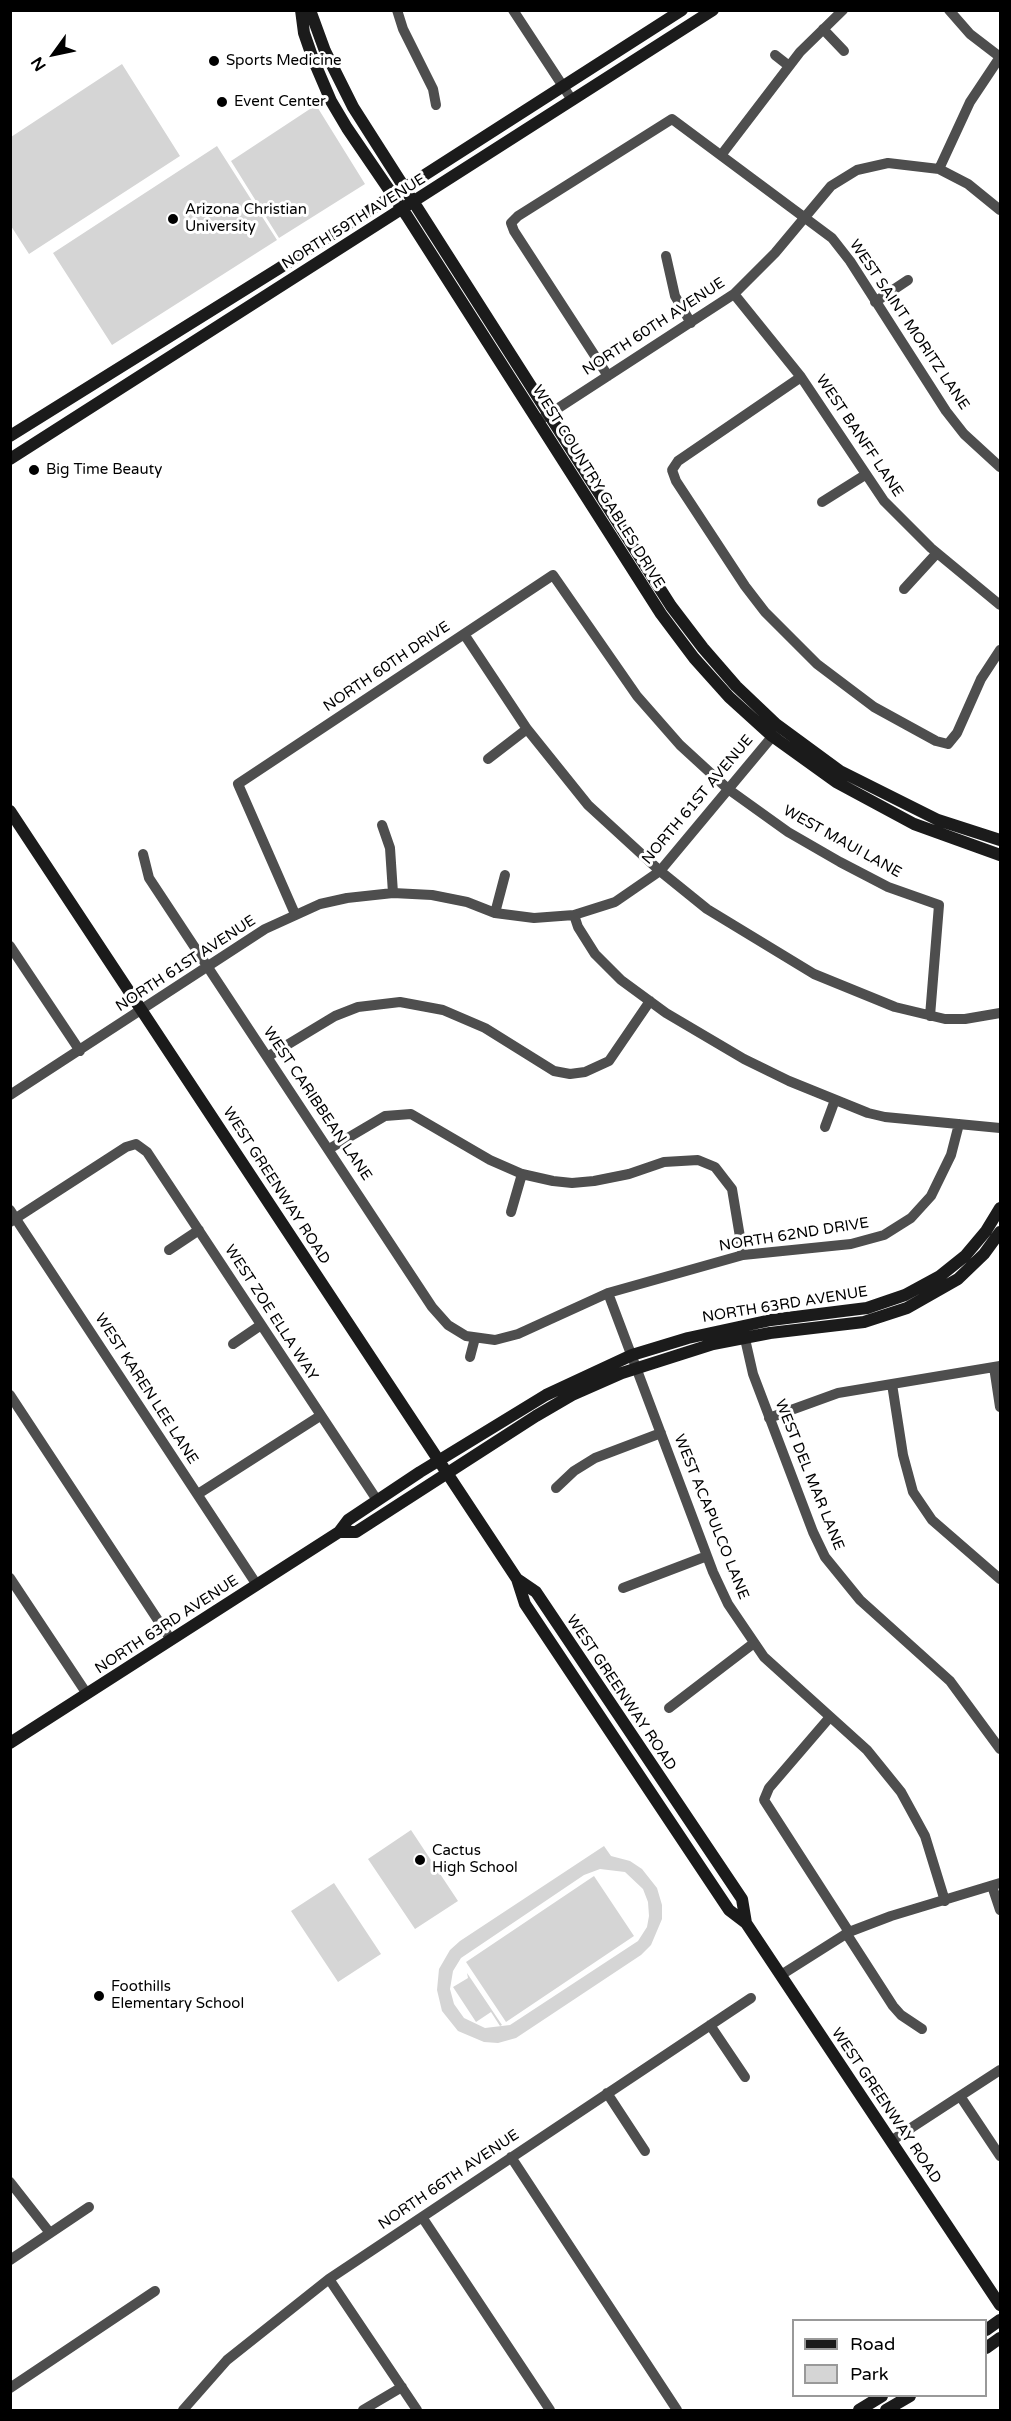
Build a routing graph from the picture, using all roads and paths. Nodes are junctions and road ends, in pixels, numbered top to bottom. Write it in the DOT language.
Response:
graph roads {
  1 [pos="301,10"];
  2 [pos="310,10"];
  3 [pos="397,10"];
  4 [pos="513,10"];
  5 [pos="682,10"];
  6 [pos="713,10"];
  7 [pos="843,10"];
  8 [pos="950,10"];
  9 [pos="823,29"];
  10 [pos="844,51"];
  11 [pos="775,56"];
  12 [pos="1000,57"];
  13 [pos="789,66"];
  14 [pos="562,86"];
  15 [pos="572,100"];
  16 [pos="436,105"];
  17 [pos="722,154"];
  18 [pos="939,169"];
  19 [pos="398,192"];
  20 [pos="407,206"];
  21 [pos="1000,210"];
  22 [pos="804,217"];
  23 [pos="666,256"];
  24 [pos="908,280"];
  25 [pos="734,294"];
  26 [pos="875,302"];
  27 [pos="691,323"];
  28 [pos="608,376"];
  29 [pos="801,377"];
  30 [pos="543,418"];
  31 [pos="10,436"];
  32 [pos="10,459"];
  33 [pos="1000,467"];
  34 [pos="865,475"];
  35 [pos="822,502"];
  36 [pos="937,553"];
  37 [pos="554,575"];
  38 [pos="904,590"];
  39 [pos="1000,605"];
  40 [pos="464,634"];
  41 [pos="1000,650"];
  42 [pos="527,729"];
  43 [pos="776,731"];
  44 [pos="488,759"];
  45 [pos="728,789"];
  46 [pos="10,811"];
  47 [pos="382,825"];
  48 [pos="1000,840"];
  49 [pos="143,854"];
  50 [pos="1000,855"];
  51 [pos="660,871"];
  52 [pos="505,875"];
  53 [pos="393,893"];
  54 [pos="495,913"];
  55 [pos="295,914"];
  56 [pos="574,915"];
  57 [pos="10,946"];
  58 [pos="15,964"];
  59 [pos="208,968"];
  60 [pos="650,1001"];
  61 [pos="143,1011"];
  62 [pos="1000,1013"];
  63 [pos="930,1016"];
  64 [pos="80,1051"];
  65 [pos="267,1057"];
  66 [pos="10,1095"];
  67 [pos="835,1100"];
  68 [pos="959,1124"];
  69 [pos="825,1127"];
  70 [pos="1000,1128"];
  71 [pos="329,1149"];
  72 [pos="522,1174"];
  73 [pos="1000,1208"];
  74 [pos="511,1212"];
  75 [pos="12,1217"];
  76 [pos="199,1230"];
  77 [pos="1000,1232"];
  78 [pos="169,1250"];
  79 [pos="743,1255"];
  80 [pos="608,1293"];
  81 [pos="261,1325"];
  82 [pos="744,1331"];
  83 [pos="475,1338"];
  84 [pos="233,1344"];
  85 [pos="632,1355"];
  86 [pos="470,1357"];
  87 [pos="997,1366"];
  88 [pos="637,1368"];
  89 [pos="892,1384"];
  90 [pos="10,1395"];
  91 [pos="1000,1407"];
  92 [pos="320,1416"];
  93 [pos="770,1418"];
  94 [pos="661,1433"];
  95 [pos="440,1461"];
  96 [pos="447,1473"];
  97 [pos="556,1488"];
  98 [pos="198,1494"];
  99 [pos="377,1500"];
  100 [pos="339,1532"];
  101 [pos="707,1556"];
  102 [pos="10,1578"];
  103 [pos="517,1579"];
  104 [pos="1000,1579"];
  105 [pos="257,1585"];
  106 [pos="623,1588"];
  107 [pos="171,1640"];
  108 [pos="754,1643"];
  109 [pos="87,1694"];
  110 [pos="669,1708"];
  111 [pos="830,1717"];
  112 [pos="10,1743"];
  113 [pos="1000,1749"];
  114 [pos="644,1754"];
  115 [pos="628,1757"];
  116 [pos="996,1884"];
  117 [pos="945,1901"];
  118 [pos="1000,1910"];
  119 [pos="746,1923"];
  120 [pos="848,1933"];
  121 [pos="781,1975"];
  122 [pos="751,1998"];
  123 [pos="710,2025"];
  124 [pos="922,2029"];
  125 [pos="1000,2070"];
  126 [pos="745,2077"];
  127 [pos="607,2093"];
  128 [pos="960,2096"];
  129 [pos="891,2141"];
  130 [pos="645,2151"];
  131 [pos="1000,2156"];
  132 [pos="511,2157"];
  133 [pos="10,2182"];
  134 [pos="89,2206"];
  135 [pos="422,2217"];
  136 [pos="50,2233"];
  137 [pos="10,2260"];
  138 [pos="328,2278"];
  139 [pos="155,2291"];
  140 [pos="1000,2305"];
  141 [pos="1000,2320"];
  142 [pos="987,2329"];
  143 [pos="1000,2338"];
  144 [pos="987,2347"];
  145 [pos="402,2387"];
  146 [pos="10,2388"];
  147 [pos="880,2397"];
  148 [pos="908,2397"];
  149 [pos="183,2410"];
  150 [pos="363,2410"];
  151 [pos="417,2410"];
  152 [pos="550,2410"];
  153 [pos="677,2410"];
  154 [pos="859,2410"];
  155 [pos="886,2410"];
  1 -- 19 [label="main road, WEST COUNTRY GABLES DRIVE"];
  2 -- 19 [label="main road, WEST COUNTRY GABLES DRIVE"];
  3 -- 16 [label="street"];
  4 -- 14 [label="street"];
  5 -- 14 [label="main road, NORTH 59TH AVENUE"];
  6 -- 15 [label="main road, NORTH 59TH AVENUE"];
  7 -- 9 [label="street"];
  8 -- 12 [label="street"];
  9 -- 10 [label="street"];
  9 -- 13 [label="street"];
  11 -- 13 [label="street"];
  12 -- 18 [label="street"];
  13 -- 17 [label="street"];
  14 -- 15 [label="street"];
  14 -- 19 [label="main road, NORTH 59TH AVENUE"];
  15 -- 20 [label="main road, NORTH 59TH AVENUE"];
  17 -- 22 [label="street, WEST SAINT MORITZ LANE"];
  17 -- 28 [label="street, WEST SAINT MORITZ LANE"];
  18 -- 21 [label="street"];
  18 -- 22 [label="street, NORTH 60TH AVENUE"];
  19 -- 20 [label="main road, WEST COUNTRY GABLES DRIVE"];
  19 -- 31 [label="main road, NORTH 59TH AVENUE"];
  20 -- 30 [label="main road, WEST COUNTRY GABLES DRIVE"];
  20 -- 32 [label="main road, NORTH 59TH AVENUE"];
  22 -- 25 [label="street, NORTH 60TH AVENUE"];
  22 -- 26 [label="street, WEST SAINT MORITZ LANE"];
  23 -- 27 [label="street"];
  24 -- 26 [label="street"];
  25 -- 27 [label="street, NORTH 60TH AVENUE"];
  25 -- 29 [label="street, WEST BANFF LANE"];
  26 -- 33 [label="street, WEST SAINT MORITZ LANE"];
  27 -- 28 [label="street, NORTH 60TH AVENUE"];
  28 -- 30 [label="street, NORTH 60TH AVENUE"];
  29 -- 34 [label="street, WEST BANFF LANE"];
  29 -- 41 [label="street"];
  30 -- 43 [label="main road, WEST COUNTRY GABLES DRIVE"];
  34 -- 35 [label="street"];
  34 -- 36 [label="street, WEST BANFF LANE"];
  36 -- 38 [label="street"];
  36 -- 39 [label="street, WEST BANFF LANE"];
  37 -- 40 [label="street, NORTH 60TH DRIVE"];
  37 -- 45 [label="street, WEST MAUI LANE"];
  40 -- 42 [label="street"];
  40 -- 55 [label="street, NORTH 60TH DRIVE"];
  42 -- 44 [label="street"];
  42 -- 51 [label="street"];
  43 -- 45 [label="street, NORTH 61ST AVENUE"];
  43 -- 48 [label="main road, WEST COUNTRY GABLES DRIVE"];
  43 -- 50 [label="main road, WEST COUNTRY GABLES DRIVE"];
  45 -- 51 [label="street, NORTH 61ST AVENUE"];
  45 -- 63 [label="street, WEST MAUI LANE"];
  46 -- 61 [label="main road, WEST GREENWAY ROAD"];
  47 -- 53 [label="street"];
  49 -- 59 [label="street, WEST CARIBBEAN LANE"];
  51 -- 56 [label="street, NORTH 61ST AVENUE"];
  51 -- 63 [label="street"];
  52 -- 54 [label="street"];
  53 -- 54 [label="street, NORTH 61ST AVENUE"];
  53 -- 55 [label="street, NORTH 61ST AVENUE"];
  54 -- 56 [label="street, NORTH 61ST AVENUE"];
  55 -- 59 [label="street, NORTH 61ST AVENUE"];
  56 -- 60 [label="street"];
  57 -- 58 [label="street"];
  58 -- 64 [label="street"];
  59 -- 61 [label="street, NORTH 61ST AVENUE"];
  59 -- 65 [label="street, WEST CARIBBEAN LANE"];
  60 -- 65 [label="street"];
  60 -- 67 [label="street"];
  61 -- 64 [label="street, NORTH 61ST AVENUE"];
  61 -- 95 [label="main road, WEST GREENWAY ROAD"];
  62 -- 63 [label="street"];
  64 -- 66 [label="street, NORTH 61ST AVENUE"];
  65 -- 71 [label="street, WEST CARIBBEAN LANE"];
  67 -- 68 [label="street"];
  67 -- 69 [label="street"];
  68 -- 70 [label="street"];
  68 -- 79 [label="street, NORTH 62ND DRIVE"];
  71 -- 72 [label="street"];
  71 -- 83 [label="street, WEST CARIBBEAN LANE"];
  72 -- 74 [label="street"];
  72 -- 79 [label="street"];
  73 -- 82 [label="main road, NORTH 63RD AVENUE"];
  75 -- 76 [label="street, WEST ZOE ELLA WAY"];
  75 -- 98 [label="street, WEST KAREN LEE LANE"];
  76 -- 78 [label="street"];
  76 -- 81 [label="street, WEST ZOE ELLA WAY"];
  77 -- 82 [label="main road, NORTH 63RD AVENUE"];
  79 -- 80 [label="street, NORTH 62ND DRIVE"];
  80 -- 83 [label="street, NORTH 62ND DRIVE"];
  80 -- 85 [label="street, WEST ACAPULCO LANE"];
  81 -- 84 [label="street"];
  81 -- 92 [label="street, WEST ZOE ELLA WAY"];
  82 -- 85 [label="main road, NORTH 63RD AVENUE"];
  82 -- 88 [label="main road, NORTH 63RD AVENUE"];
  82 -- 93 [label="street, WEST DEL MAR LANE"];
  83 -- 86 [label="street"];
  85 -- 88 [label="street, WEST ACAPULCO LANE"];
  85 -- 95 [label="main road, NORTH 63RD AVENUE"];
  87 -- 89 [label="street"];
  87 -- 91 [label="street"];
  88 -- 94 [label="street, WEST ACAPULCO LANE"];
  88 -- 96 [label="main road, NORTH 63RD AVENUE"];
  89 -- 93 [label="street"];
  89 -- 104 [label="street"];
  90 -- 107 [label="street"];
  92 -- 98 [label="street"];
  92 -- 99 [label="street, WEST ZOE ELLA WAY"];
  93 -- 113 [label="street, WEST DEL MAR LANE"];
  94 -- 97 [label="street"];
  94 -- 101 [label="street, WEST ACAPULCO LANE"];
  95 -- 96 [label="main road, WEST GREENWAY ROAD"];
  95 -- 99 [label="main road, NORTH 63RD AVENUE"];
  96 -- 100 [label="main road, NORTH 63RD AVENUE"];
  96 -- 103 [label="main road, WEST GREENWAY ROAD"];
  98 -- 105 [label="street, WEST KAREN LEE LANE"];
  99 -- 100 [label="main road, NORTH 63RD AVENUE"];
  100 -- 105 [label="main road, NORTH 63RD AVENUE"];
  101 -- 106 [label="street"];
  101 -- 108 [label="street, WEST ACAPULCO LANE"];
  102 -- 109 [label="street"];
  103 -- 114 [label="main road, WEST GREENWAY ROAD"];
  103 -- 115 [label="main road, WEST GREENWAY ROAD"];
  105 -- 107 [label="main road, NORTH 63RD AVENUE"];
  107 -- 109 [label="main road, NORTH 63RD AVENUE"];
  108 -- 110 [label="street"];
  108 -- 111 [label="street, WEST ACAPULCO LANE"];
  109 -- 112 [label="main road, NORTH 63RD AVENUE"];
  111 -- 117 [label="street, WEST ACAPULCO LANE"];
  111 -- 120 [label="street"];
  114 -- 115 [label="main road"];
  114 -- 119 [label="main road, WEST GREENWAY ROAD"];
  115 -- 119 [label="main road, WEST GREENWAY ROAD"];
  116 -- 117 [label="street"];
  116 -- 118 [label="street"];
  117 -- 120 [label="street"];
  119 -- 121 [label="main road, WEST GREENWAY ROAD"];
  120 -- 121 [label="street"];
  120 -- 124 [label="street"];
  121 -- 129 [label="main road, WEST GREENWAY ROAD"];
  122 -- 123 [label="street, NORTH 66TH AVENUE"];
  123 -- 126 [label="street"];
  123 -- 127 [label="street, NORTH 66TH AVENUE"];
  125 -- 128 [label="street"];
  127 -- 130 [label="street"];
  127 -- 132 [label="street, NORTH 66TH AVENUE"];
  128 -- 129 [label="street"];
  128 -- 131 [label="street"];
  129 -- 140 [label="main road, WEST GREENWAY ROAD"];
  132 -- 135 [label="street, NORTH 66TH AVENUE"];
  132 -- 153 [label="street"];
  133 -- 136 [label="street"];
  134 -- 136 [label="street"];
  135 -- 138 [label="street, NORTH 66TH AVENUE"];
  135 -- 152 [label="street"];
  136 -- 137 [label="street"];
  138 -- 145 [label="street"];
  138 -- 149 [label="street, NORTH 66TH AVENUE"];
  139 -- 146 [label="street"];
  141 -- 142 [label="main road"];
  143 -- 144 [label="main road"];
  145 -- 150 [label="street"];
  145 -- 151 [label="street"];
  147 -- 154 [label="main road"];
  148 -- 155 [label="main road"];
}
